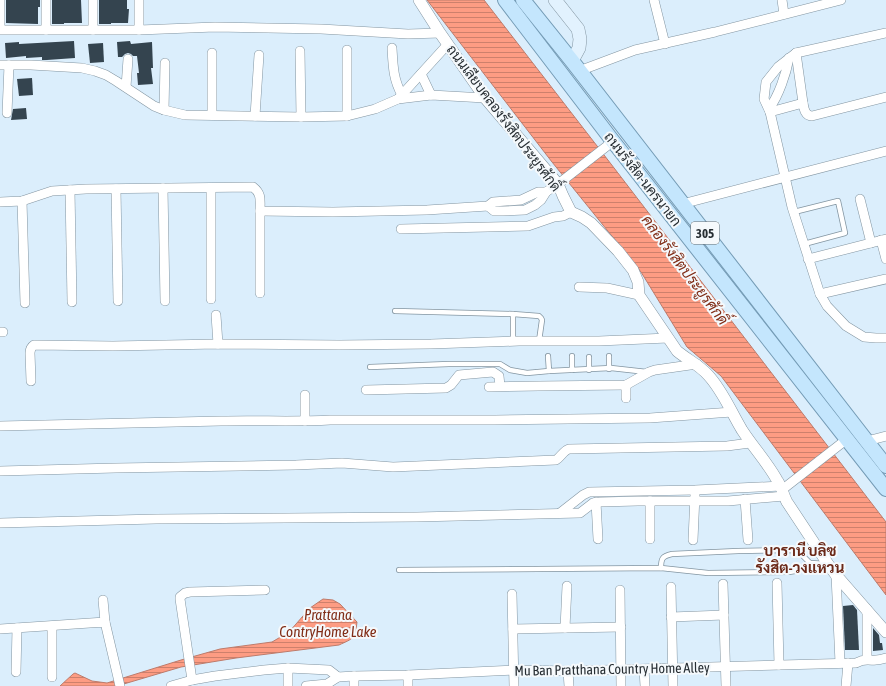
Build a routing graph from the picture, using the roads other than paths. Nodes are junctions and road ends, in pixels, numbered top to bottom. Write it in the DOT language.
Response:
graph roads {
  1 [pos="0,0"];
  2 [pos="46,0"];
  3 [pos="93,0"];
  4 [pos="139,0"];
  5 [pos="419,0"];
  6 [pos="504,0"];
  7 [pos="523,0"];
  8 [pos="555,0"];
  9 [pos="654,0"];
  10 [pos="782,0"];
  11 [pos="800,0"];
  12 [pos="841,0"];
  13 [pos="828,2"];
  14 [pos="802,10"];
  15 [pos="784,14"];
  16 [pos="46,30"];
  17 [pos="93,30"];
  18 [pos="139,30"];
  19 [pos="440,33"];
  20 [pos="886,33"];
  21 [pos="448,44"];
  22 [pos="665,44"];
  23 [pos="392,48"];
  24 [pos="347,50"];
  25 [pos="300,51"];
  26 [pos="212,53"];
  27 [pos="259,55"];
  28 [pos="792,56"];
  29 [pos="128,59"];
  30 [pos="165,63"];
  31 [pos="5,65"];
  32 [pos="575,66"];
  33 [pos="421,74"];
  34 [pos="126,87"];
  35 [pos="431,96"];
  36 [pos="400,97"];
  37 [pos="886,97"];
  38 [pos="486,98"];
  39 [pos="803,103"];
  40 [pos="164,110"];
  41 [pos="770,110"];
  42 [pos="7,113"];
  43 [pos="212,115"];
  44 [pos="255,116"];
  45 [pos="347,116"];
  46 [pos="301,117"];
  47 [pos="610,143"];
  48 [pos="886,151"];
  49 [pos="785,177"];
  50 [pos="560,183"];
  51 [pos="163,188"];
  52 [pos="211,188"];
  53 [pos="116,189"];
  54 [pos="70,190"];
  55 [pos="860,199"];
  56 [pos="22,200"];
  57 [pos="0,202"];
  58 [pos="682,204"];
  59 [pos="793,210"];
  60 [pos="260,211"];
  61 [pos="571,212"];
  62 [pos="401,229"];
  63 [pos="884,240"];
  64 [pos="872,243"];
  65 [pos="804,244"];
  66 [pos="808,258"];
  67 [pos="886,259"];
  68 [pos="886,279"];
  69 [pos="579,287"];
  70 [pos="260,293"];
  71 [pos="820,294"];
  72 [pos="639,295"];
  73 [pos="211,299"];
  74 [pos="118,301"];
  75 [pos="165,301"];
  76 [pos="72,302"];
  77 [pos="24,303"];
  78 [pos="395,311"];
  79 [pos="513,314"];
  80 [pos="216,315"];
  81 [pos="668,338"];
  82 [pos="886,338"];
  83 [pos="513,341"];
  84 [pos="539,341"];
  85 [pos="218,344"];
  86 [pos="548,356"];
  87 [pos="572,356"];
  88 [pos="609,356"];
  89 [pos="589,357"];
  90 [pos="697,364"];
  91 [pos="370,367"];
  92 [pos="609,369"];
  93 [pos="572,370"];
  94 [pos="589,370"];
  95 [pos="549,371"];
  96 [pos="649,372"];
  97 [pos="32,380"];
  98 [pos="626,385"];
  99 [pos="500,386"];
  100 [pos="489,387"];
  101 [pos="366,390"];
  102 [pos="305,395"];
  103 [pos="626,398"];
  104 [pos="732,412"];
  105 [pos="305,421"];
  106 [pos="0,426"];
  107 [pos="886,436"];
  108 [pos="844,441"];
  109 [pos="867,442"];
  110 [pos="750,443"];
  111 [pos="886,466"];
  112 [pos="0,471"];
  113 [pos="886,489"];
  114 [pos="695,490"];
  115 [pos="783,490"];
  116 [pos="745,499"];
  117 [pos="650,501"];
  118 [pos="694,501"];
  119 [pos="596,502"];
  120 [pos="560,513"];
  121 [pos="0,524"];
  122 [pos="598,539"];
  123 [pos="650,539"];
  124 [pos="693,540"];
  125 [pos="748,540"];
  126 [pos="810,563"];
  127 [pos="828,564"];
  128 [pos="662,568"];
  129 [pos="400,570"];
  130 [pos="836,575"];
  131 [pos="777,583"];
  132 [pos="723,584"];
  133 [pos="567,586"];
  134 [pos="671,587"];
  135 [pos="265,590"];
  136 [pos="620,590"];
  137 [pos="512,594"];
  138 [pos="103,600"];
  139 [pos="867,609"];
  140 [pos="724,615"];
  141 [pos="671,616"];
  142 [pos="105,622"];
  143 [pos="52,626"];
  144 [pos="621,626"];
  145 [pos="17,628"];
  146 [pos="565,628"];
  147 [pos="0,629"];
  148 [pos="513,629"];
  149 [pos="886,632"];
  150 [pos="886,658"];
  151 [pos="871,660"];
  152 [pos="848,663"];
  153 [pos="779,665"];
  154 [pos="725,667"];
  155 [pos="288,668"];
  156 [pos="672,668"];
  157 [pos="644,669"];
  158 [pos="514,670"];
  159 [pos="621,670"];
  160 [pos="568,671"];
  161 [pos="16,672"];
  162 [pos="191,675"];
  163 [pos="408,675"];
  164 [pos="354,676"];
  165 [pos="52,677"];
  166 [pos="338,678"];
  167 [pos="120,686"];
  168 [pos="172,686"];
  169 [pos="288,686"];
  170 [pos="306,686"];
  171 [pos="354,686"];
  172 [pos="408,686"];
  173 [pos="514,686"];
  174 [pos="568,686"];
  175 [pos="621,686"];
  176 [pos="645,686"];
  177 [pos="673,686"];
  178 [pos="726,686"];
  179 [pos="846,686"];
  1 -- 16 [label="street"];
  2 -- 16 [label="street"];
  3 -- 17 [label="street"];
  4 -- 18 [label="street"];
  5 -- 19 [label="street, ถนนเลียบคลองรังสิตประยูรศักดิ์"];
  6 -- 47 [label="main road, ถนนรังสิต-นครนายก / 305"];
  7 -- 32 [label="main road, ถนนรังสิต-นครนายก / 305"];
  8 -- 32 [label="main road"];
  9 -- 22 [label="street"];
  10 -- 15 [label="street"];
  11 -- 14 [label="street"];
  12 -- 13 [label="street"];
  13 -- 14 [label="street"];
  14 -- 15 [label="street"];
  15 -- 22 [label="street"];
  16 -- 17 [label="street"];
  17 -- 18 [label="street"];
  18 -- 19 [label="street"];
  19 -- 21 [label="street, ถนนเลียบคลองรังสิตประยูรศักดิ์"];
  20 -- 28 [label="street"];
  21 -- 33 [label="street"];
  21 -- 38 [label="street, ถนนเลียบคลองรังสิตประยูรศักดิ์"];
  22 -- 32 [label="street"];
  23 -- 36 [label="street"];
  24 -- 45 [label="street"];
  25 -- 46 [label="street"];
  26 -- 43 [label="street"];
  27 -- 44 [label="street"];
  28 -- 39 [label="street"];
  28 -- 41 [label="street"];
  28 -- 41 [label="street"];
  29 -- 34 [label="street"];
  30 -- 40 [label="street"];
  31 -- 34 [label="street"];
  31 -- 42 [label="street"];
  32 -- 58 [label="main road, ถนนรังสิต-นครนายก / 305"];
  33 -- 35 [label="street"];
  33 -- 36 [label="street"];
  34 -- 40 [label="street"];
  35 -- 36 [label="street"];
  35 -- 38 [label="street"];
  36 -- 45 [label="street"];
  37 -- 39 [label="street"];
  38 -- 50 [label="street, ถนนเลียบคลองรังสิตประยูรศักดิ์"];
  39 -- 41 [label="street"];
  40 -- 43 [label="street"];
  41 -- 49 [label="street"];
  43 -- 44 [label="street"];
  44 -- 46 [label="street"];
  45 -- 46 [label="street"];
  47 -- 50 [label="street"];
  47 -- 108 [label="main road, ถนนรังสิต-นครนายก / 305"];
  48 -- 49 [label="street"];
  49 -- 58 [label="street"];
  49 -- 59 [label="street"];
  50 -- 60 [label="street"];
  50 -- 61 [label="street, ถนนเลียบคลองรังสิตประยูรศักดิ์"];
  51 -- 52 [label="street"];
  51 -- 53 [label="street"];
  51 -- 75 [label="street"];
  52 -- 60 [label="street"];
  52 -- 73 [label="street"];
  53 -- 54 [label="street"];
  53 -- 74 [label="street"];
  54 -- 56 [label="street"];
  54 -- 76 [label="street"];
  55 -- 64 [label="street"];
  56 -- 57 [label="street"];
  56 -- 77 [label="street"];
  58 -- 109 [label="main road, ถนนรังสิต-นครนายก / 305"];
  59 -- 65 [label="street"];
  59 -- 65 [label="lane"];
  60 -- 70 [label="street"];
  61 -- 62 [label="street"];
  61 -- 72 [label="street"];
  63 -- 64 [label="street"];
  63 -- 67 [label="street"];
  64 -- 66 [label="street"];
  65 -- 66 [label="street"];
  66 -- 71 [label="street"];
  68 -- 71 [label="street"];
  69 -- 72 [label="street"];
  71 -- 82 [label="street"];
  72 -- 81 [label="street"];
  78 -- 79 [label="lane"];
  79 -- 83 [label="lane"];
  79 -- 84 [label="lane"];
  80 -- 85 [label="street"];
  81 -- 84 [label="street"];
  81 -- 90 [label="street"];
  83 -- 84 [label="street"];
  83 -- 85 [label="street"];
  85 -- 97 [label="street"];
  86 -- 95 [label="lane"];
  87 -- 93 [label="lane"];
  88 -- 92 [label="lane"];
  89 -- 94 [label="lane"];
  90 -- 96 [label="street"];
  90 -- 104 [label="street"];
  91 -- 95 [label="lane"];
  92 -- 94 [label="lane"];
  92 -- 96 [label="lane"];
  93 -- 94 [label="lane"];
  93 -- 95 [label="lane"];
  96 -- 98 [label="street"];
  98 -- 99 [label="street"];
  98 -- 103 [label="street"];
  99 -- 100 [label="street"];
  99 -- 101 [label="street"];
  102 -- 105 [label="street"];
  104 -- 105 [label="street"];
  104 -- 110 [label="street"];
  105 -- 106 [label="street"];
  107 -- 109 [label="street"];
  108 -- 113 [label="main road, ถนนรังสิต-นครนายก / 305"];
  108 -- 115 [label="street"];
  109 -- 111 [label="main road, ถนนรังสิต-นครนายก / 305"];
  110 -- 112 [label="street"];
  110 -- 115 [label="street"];
  114 -- 115 [label="street"];
  114 -- 118 [label="street"];
  114 -- 120 [label="street"];
  115 -- 116 [label="street"];
  115 -- 127 [label="street"];
  116 -- 118 [label="street"];
  116 -- 125 [label="street"];
  117 -- 118 [label="street"];
  117 -- 119 [label="street"];
  117 -- 123 [label="street"];
  118 -- 124 [label="street"];
  119 -- 120 [label="street"];
  119 -- 122 [label="street"];
  120 -- 121 [label="street"];
  126 -- 127 [label="lane"];
  126 -- 128 [label="lane"];
  126 -- 128 [label="lane"];
  127 -- 130 [label="street"];
  128 -- 129 [label="lane"];
  130 -- 139 [label="street"];
  130 -- 152 [label="street"];
  131 -- 153 [label="street"];
  132 -- 140 [label="street"];
  133 -- 146 [label="street"];
  134 -- 141 [label="street"];
  135 -- 162 [label="street"];
  136 -- 144 [label="street"];
  137 -- 148 [label="street"];
  138 -- 142 [label="street"];
  139 -- 149 [label="street"];
  139 -- 151 [label="street"];
  140 -- 141 [label="street"];
  140 -- 154 [label="street"];
  141 -- 156 [label="street"];
  142 -- 143 [label="street"];
  142 -- 167 [label="street"];
  143 -- 145 [label="street"];
  143 -- 165 [label="street"];
  144 -- 146 [label="street"];
  144 -- 159 [label="street"];
  145 -- 147 [label="street"];
  145 -- 161 [label="street"];
  146 -- 148 [label="street"];
  148 -- 158 [label="street"];
  150 -- 151 [label="street, Mu Ban Pratthana Country Home Alley"];
  151 -- 152 [label="street, Mu Ban Pratthana Country Home Alley"];
  152 -- 153 [label="street, Mu Ban Pratthana Country Home Alley"];
  152 -- 179 [label="street"];
  153 -- 154 [label="street, Mu Ban Pratthana Country Home Alley"];
  154 -- 156 [label="street, Mu Ban Pratthana Country Home Alley"];
  154 -- 178 [label="street"];
  155 -- 162 [label="street"];
  155 -- 166 [label="street"];
  155 -- 169 [label="street"];
  156 -- 157 [label="street, Mu Ban Pratthana Country Home Alley"];
  156 -- 177 [label="street"];
  157 -- 159 [label="street, Mu Ban Pratthana Country Home Alley"];
  157 -- 176 [label="street"];
  158 -- 160 [label="street, Mu Ban Pratthana Country Home Alley"];
  158 -- 163 [label="street, Mu Ban Pratthana Country Home Alley"];
  158 -- 173 [label="street"];
  159 -- 160 [label="street, Mu Ban Pratthana Country Home Alley"];
  159 -- 175 [label="street"];
  160 -- 174 [label="street"];
  162 -- 168 [label="street"];
  163 -- 164 [label="street, Mu Ban Pratthana Country Home Alley"];
  163 -- 172 [label="street"];
  164 -- 166 [label="street, Mu Ban Pratthana Country Home Alley"];
  164 -- 171 [label="street"];
  166 -- 170 [label="street, Mu Ban Pratthana Country Home Alley"];
}
